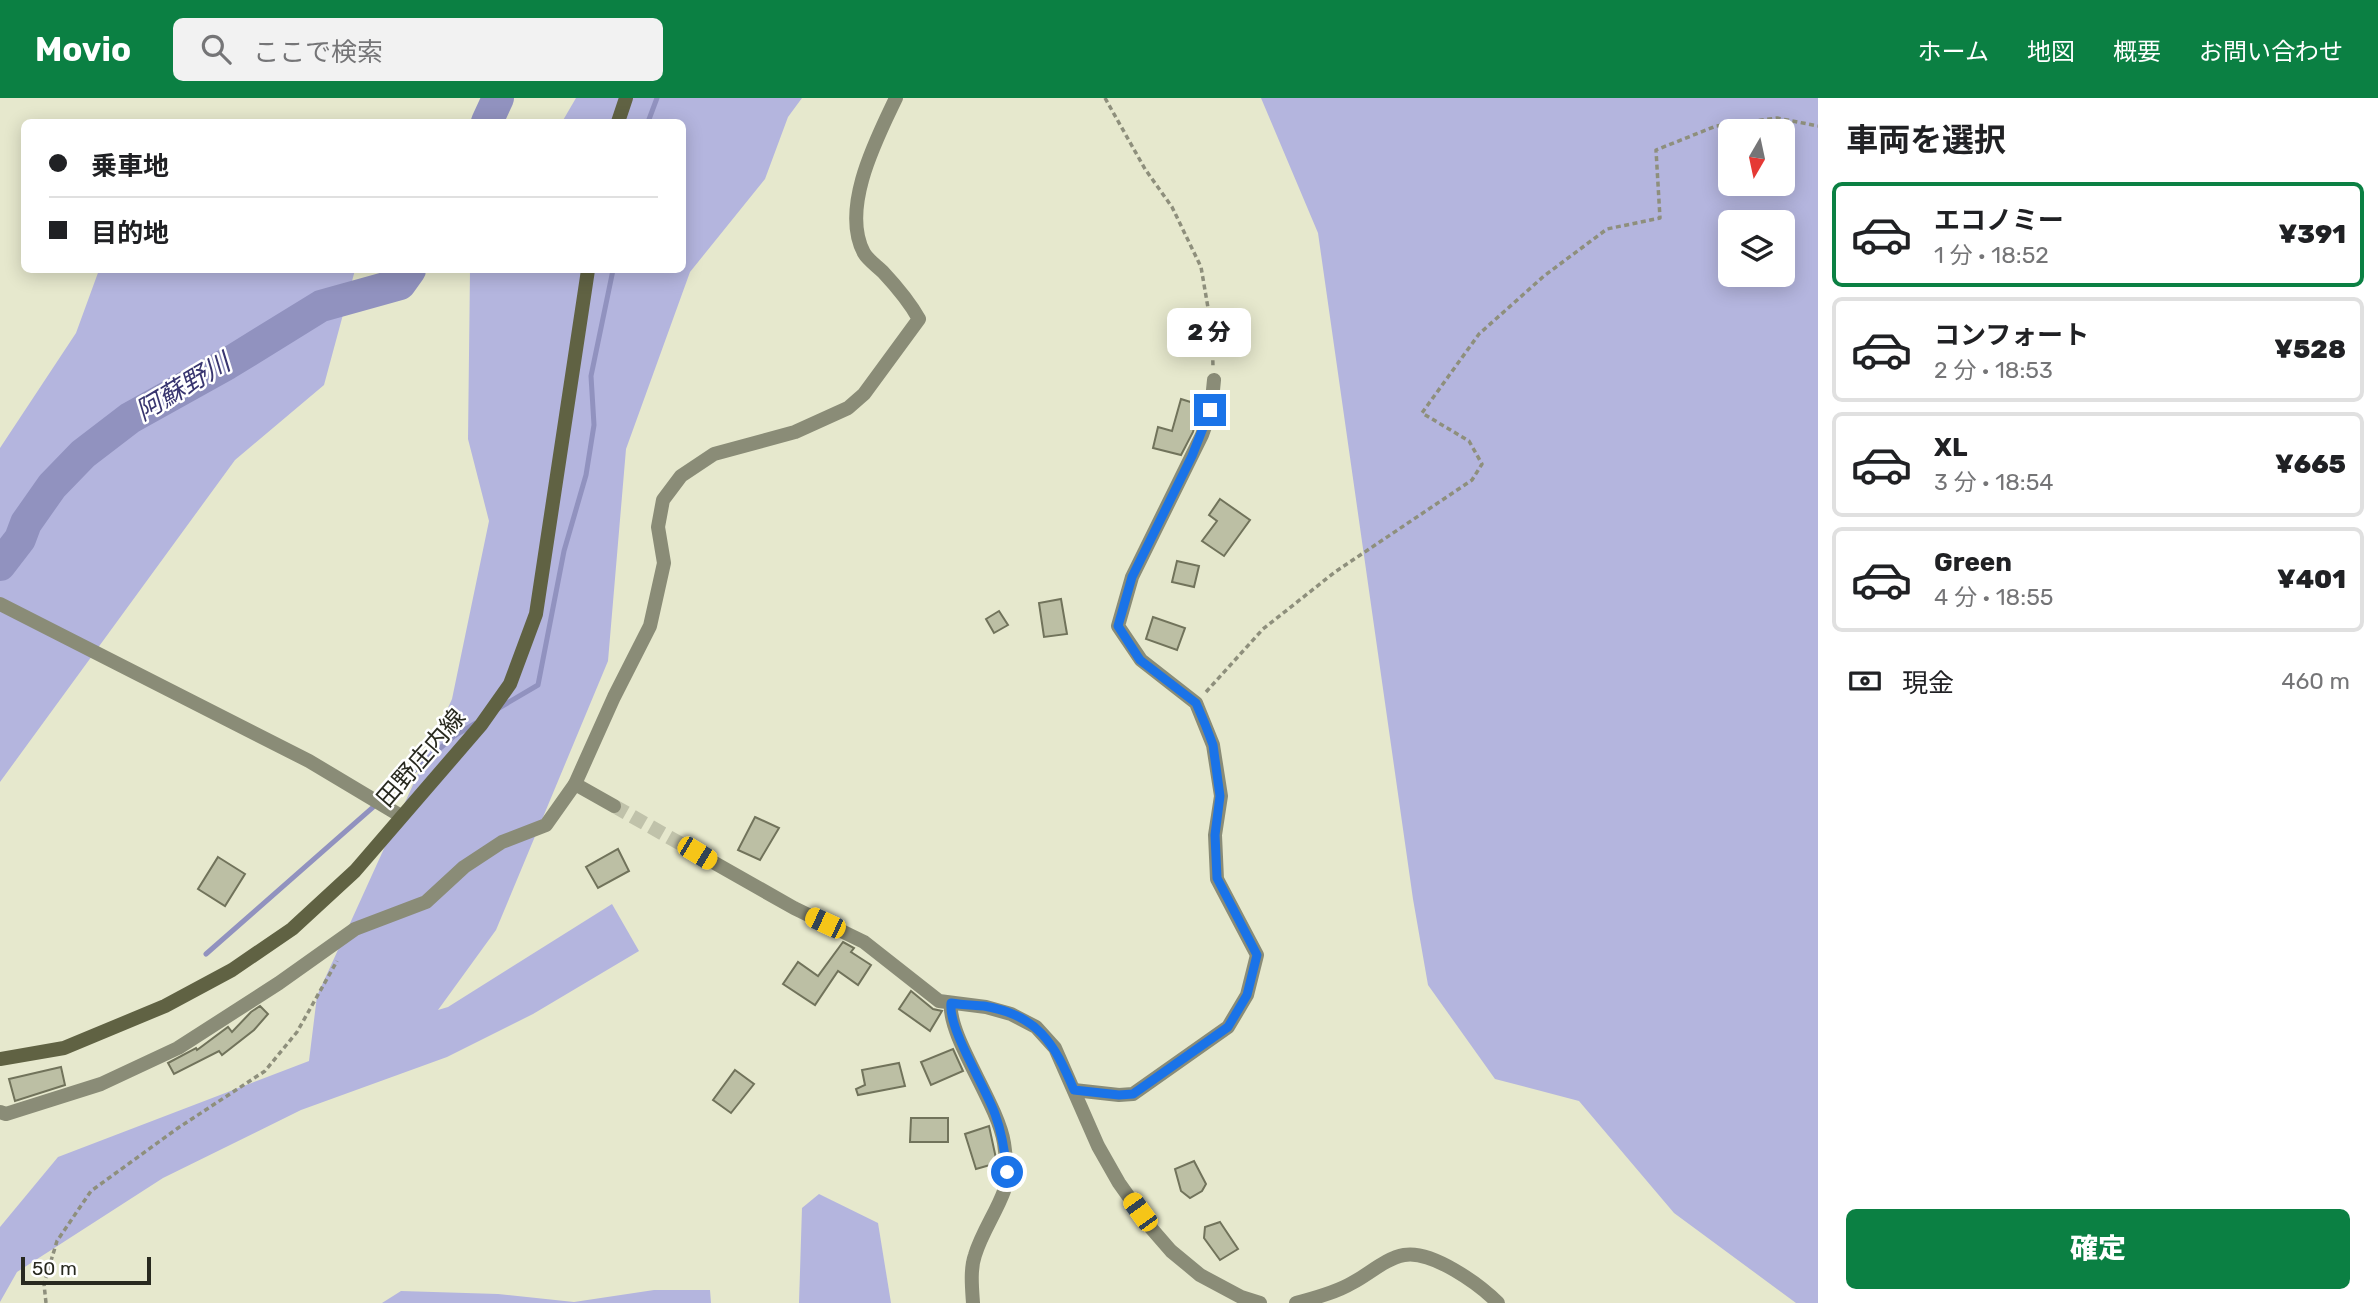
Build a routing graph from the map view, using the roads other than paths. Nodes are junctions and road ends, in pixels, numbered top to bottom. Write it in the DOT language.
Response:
graph roads {
  1 [pos="626,98"];
  2 [pos="897,98"];
  3 [pos="619,119"];
  4 [pos="588,273"];
  5 [pos="1214,380"];
  6 [pos="0,604"];
  7 [pos="575,783"];
  8 [pos="614,806"];
  9 [pos="401,816"];
  10 [pos="697,853"];
  11 [pos="951,1003"];
  12 [pos="0,1059"];
  13 [pos="1074,1090"];
  14 [pos="0,1112"];
  15 [pos="973,1303"];
  16 [pos="1260,1303"];
  17 [pos="1296,1303"];
  18 [pos="1498,1303"];
  1 -- 3 [label="main road"];
  2 -- 7 [label="street"];
  4 -- 9 [label="main road, 田野庄内線"];
  5 -- 13 [label="street"];
  6 -- 9 [label="street"];
  7 -- 8 [label="street"];
  7 -- 14 [label="street"];
  9 -- 12 [label="main road, 田野庄内線"];
  10 -- 11 [label="street"];
  11 -- 13 [label="street"];
  11 -- 15 [label="street"];
  13 -- 16 [label="street"];
  17 -- 18 [label="street"];
}
